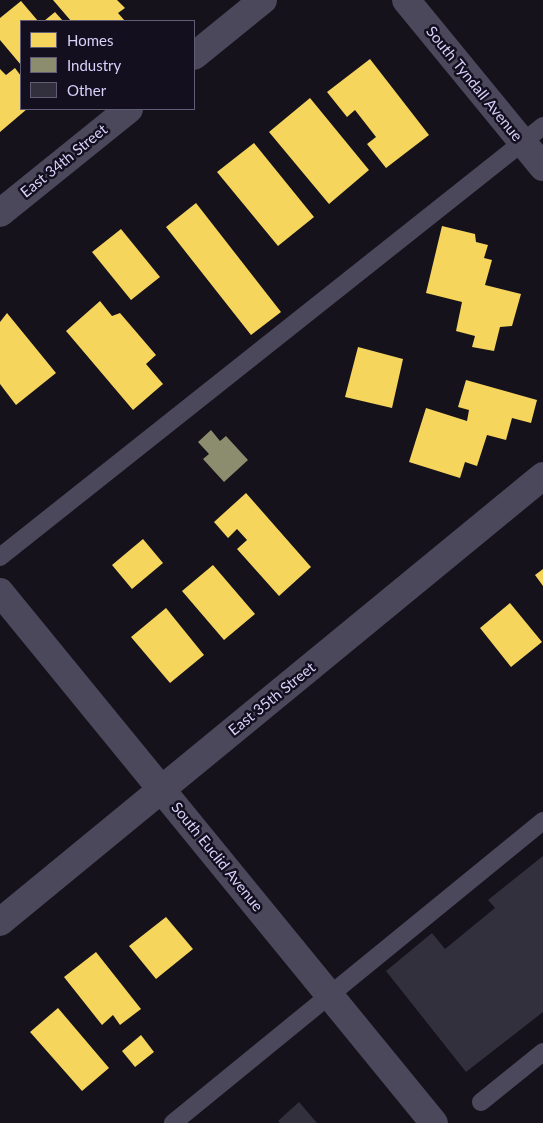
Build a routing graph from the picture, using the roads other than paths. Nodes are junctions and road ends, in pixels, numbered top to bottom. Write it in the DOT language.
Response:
graph roads {
  1 [pos="263,0"];
  2 [pos="406,0"];
  3 [pos="195,55"];
  4 [pos="128,110"];
  5 [pos="533,134"];
  6 [pos="543,167"];
  7 [pos="0,213"];
  8 [pos="543,476"];
  9 [pos="0,557"];
  10 [pos="0,592"];
  11 [pos="162,789"];
  12 [pos="543,821"];
  13 [pos="0,922"];
  14 [pos="330,996"];
  15 [pos="543,1052"];
  16 [pos="481,1102"];
  17 [pos="173,1123"];
  18 [pos="434,1123"];
  1 -- 3 [label="street"];
  2 -- 5 [label="street, South Tyndall Avenue"];
  4 -- 7 [label="street, East 34th Street"];
  5 -- 6 [label="street, South Tyndall Avenue"];
  5 -- 9 [label="lane"];
  8 -- 11 [label="street, East 35th Street"];
  10 -- 11 [label="street, South Euclid Avenue"];
  11 -- 13 [label="street, East 35th Street"];
  11 -- 14 [label="street, South Euclid Avenue"];
  12 -- 14 [label="lane"];
  14 -- 17 [label="lane"];
  14 -- 18 [label="street, South Euclid Avenue"];
  15 -- 16 [label="lane"];
}
